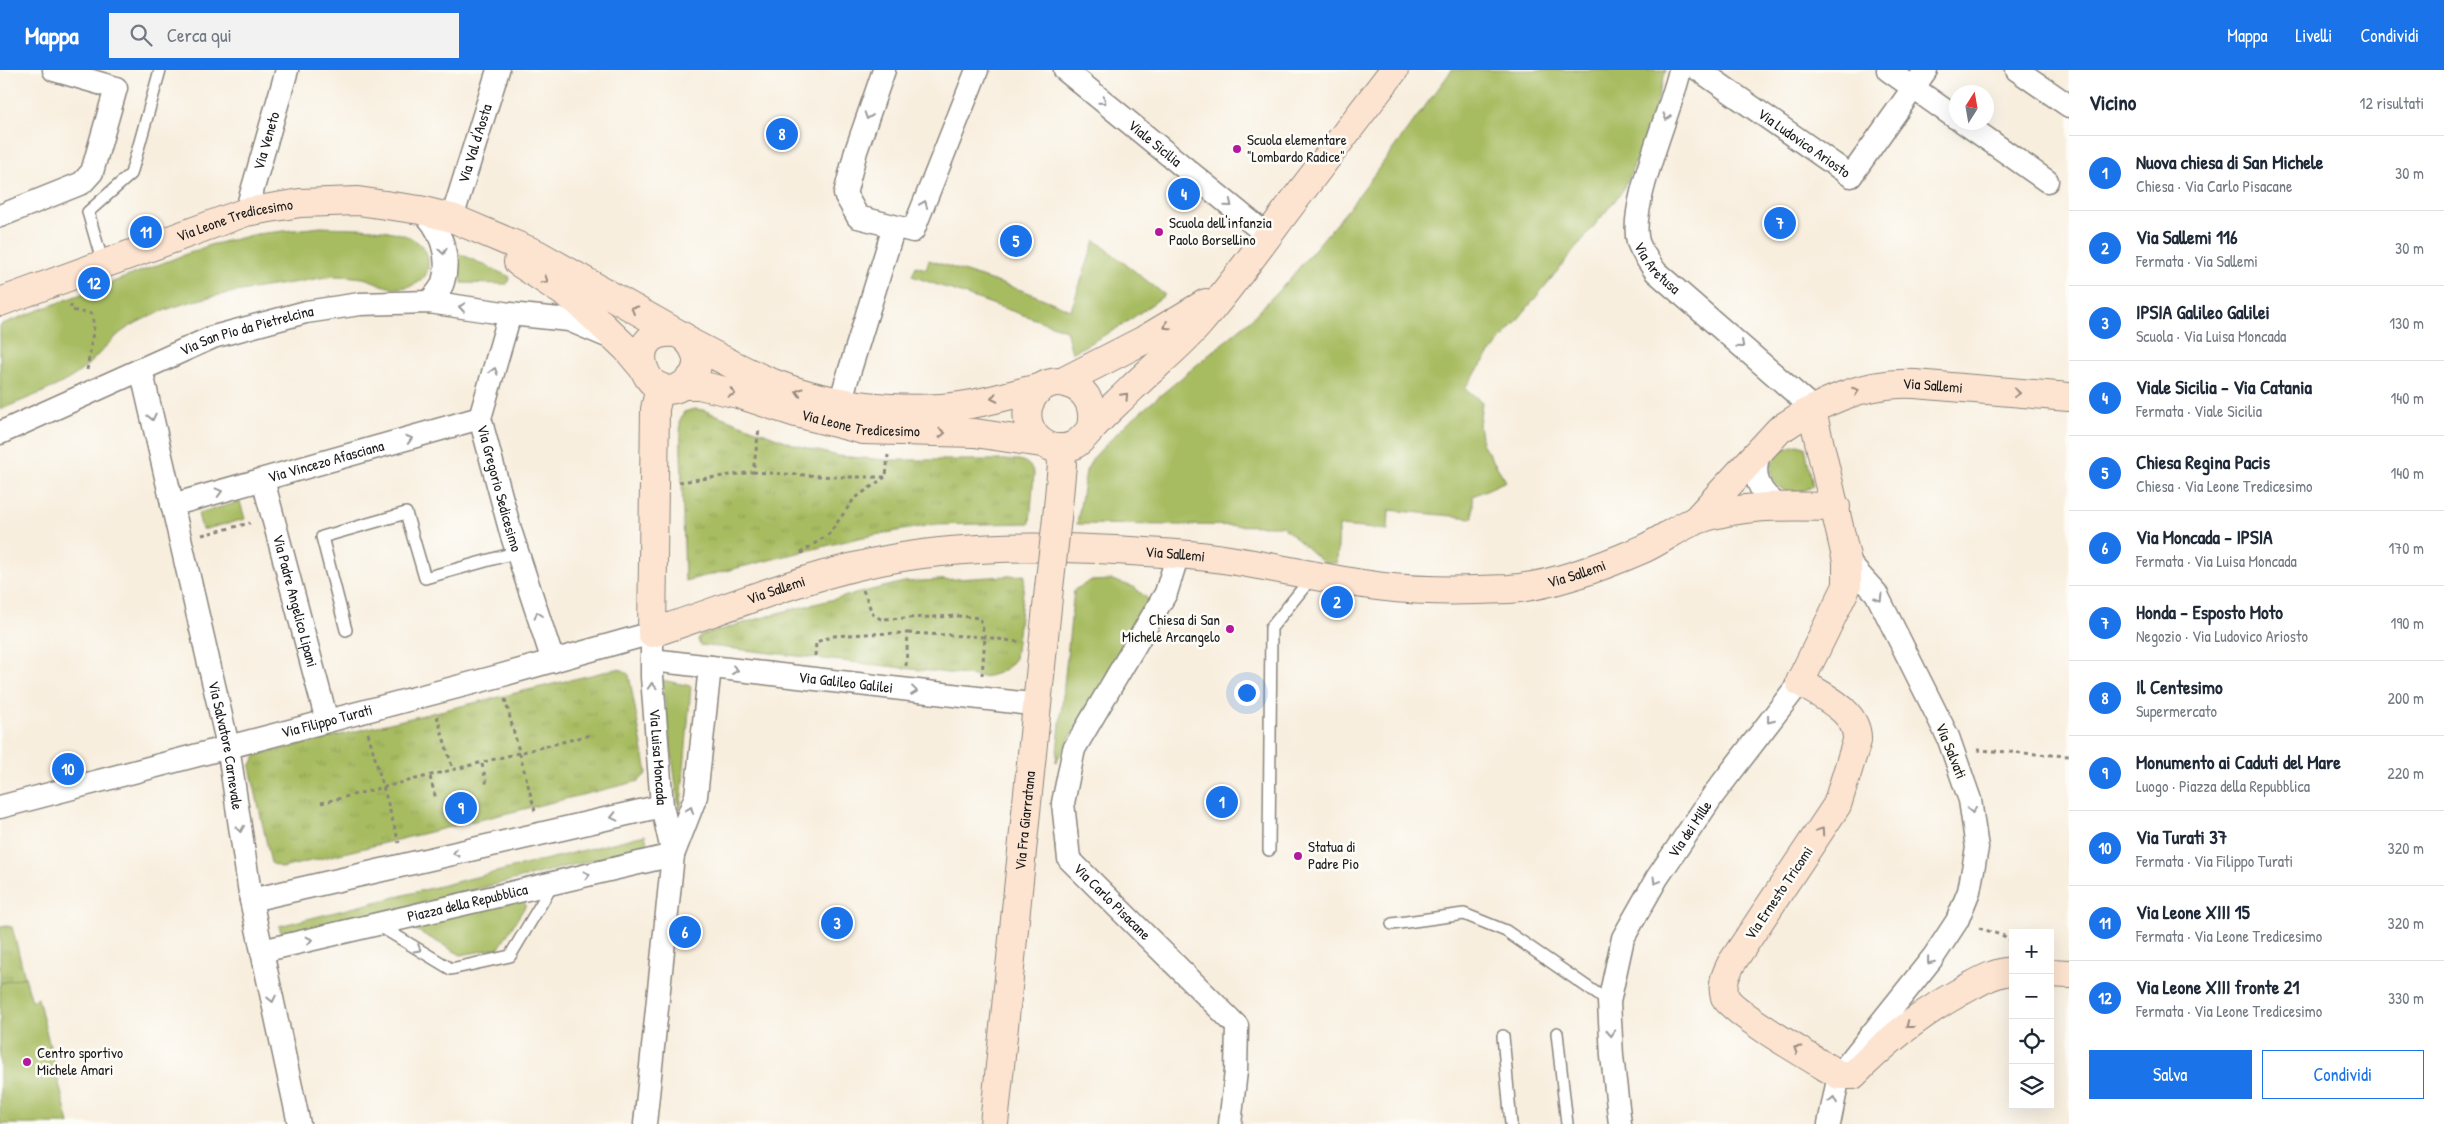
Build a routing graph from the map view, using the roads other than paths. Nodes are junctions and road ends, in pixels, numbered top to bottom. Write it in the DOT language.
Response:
graph roads {
  1 [pos="54,70"];
  2 [pos="160,70"];
  3 [pos="287,70"];
  4 [pos="498,70"];
  5 [pos="884,70"];
  6 [pos="978,70"];
  7 [pos="1065,70"];
  8 [pos="1394,70"];
  9 [pos="1680,70"];
  10 [pos="1699,70"];
  11 [pos="1888,70"];
  12 [pos="2017,70"];
  13 [pos="1920,79"];
  14 [pos="2069,106"];
  15 [pos="1949,110"];
  16 [pos="1974,130"];
  17 [pos="2046,180"];
  18 [pos="420,210"];
  19 [pos="246,212"];
  20 [pos="0,216"];
  21 [pos="452,218"];
  22 [pos="894,227"];
  23 [pos="478,230"];
  24 [pos="1268,236"];
  25 [pos="104,264"];
  26 [pos="1225,293"];
  27 [pos="0,302"];
  28 [pos="429,302"];
  29 [pos="510,314"];
  30 [pos="683,338"];
  31 [pos="615,339"];
  32 [pos="642,366"];
  33 [pos="141,369"];
  34 [pos="1052,385"];
  35 [pos="672,386"];
  36 [pos="2069,397"];
  37 [pos="840,402"];
  38 [pos="1812,411"];
  39 [pos="480,418"];
  40 [pos="1090,430"];
  41 [pos="0,432"];
  42 [pos="1051,446"];
  43 [pos="1760,451"];
  44 [pos="263,480"];
  45 [pos="172,505"];
  46 [pos="1780,506"];
  47 [pos="1836,507"];
  48 [pos="1695,521"];
  49 [pos="518,552"];
  50 [pos="1178,554"];
  51 [pos="1847,561"];
  52 [pos="1314,575"];
  53 [pos="346,630"];
  54 [pos="652,633"];
  55 [pos="652,660"];
  56 [pos="553,662"];
  57 [pos="710,667"];
  58 [pos="1800,682"];
  59 [pos="1039,705"];
  60 [pos="328,721"];
  61 [pos="228,746"];
  62 [pos="662,806"];
  63 [pos="0,807"];
  64 [pos="1269,850"];
  65 [pos="673,855"];
  66 [pos="553,883"];
  67 [pos="251,900"];
  68 [pos="376,924"];
  69 [pos="1392,924"];
  70 [pos="262,951"];
  71 [pos="2009,971"];
  72 [pos="2054,973"];
  73 [pos="2069,974"];
  74 [pos="1609,1002"];
  75 [pos="1557,1032"];
  76 [pos="1503,1036"];
  77 [pos="1838,1075"];
  78 [pos="299,1124"];
  79 [pos="645,1124"];
  80 [pos="994,1124"];
  81 [pos="1230,1124"];
  82 [pos="1511,1124"];
  83 [pos="1567,1124"];
  84 [pos="1620,1124"];
  85 [pos="1829,1124"];
  1 -- 20 [label="street"];
  2 -- 25 [label="lane"];
  3 -- 19 [label="street, Via Veneto"];
  4 -- 21 [label="street, Via Val d'Aosta"];
  5 -- 22 [label="street, one-way"];
  22 -- 6 [label="street, one-way"];
  7 -- 24 [label="street, Viale Sicilia, one-way"];
  8 -- 24 [label="main road"];
  9 -- 38 [label="street, Via Aretusa, one-way"];
  10 -- 13 [label="street, Via Ludovico Ariosto"];
  11 -- 13 [label="street"];
  12 -- 14 [label="street"];
  13 -- 15 [label="street"];
  16 -- 17 [label="street"];
  18 -- 19 [label="main road, Via Leone Tredicesimo"];
  18 -- 21 [label="main road, Via Leone Tredicesimo"];
  18 -- 28 [label="street, one-way"];
  19 -- 25 [label="main road, Via Leone Tredicesimo"];
  21 -- 23 [label="main road, Via Leone Tredicesimo"];
  22 -- 37 [label="street"];
  30 -- 23 [label="main road, Via Leone Tredicesimo, one-way"];
  23 -- 31 [label="main road, one-way"];
  24 -- 26 [label="main road"];
  25 -- 27 [label="main road, Via Leone Tredicesimo"];
  26 -- 34 [label="main road, one-way"];
  40 -- 26 [label="main road, one-way"];
  29 -- 28 [label="street, Via San Pio da Pietrelcina, one-way"];
  28 -- 33 [label="street, Via San Pio da Pietrelcina"];
  29 -- 31 [label="street, Via San Pio da Pietrelcina"];
  39 -- 29 [label="street, Via Gregorio Sedicesimo, one-way"];
  30 -- 32 [label="main road"];
  30 -- 35 [label="main road"];
  37 -- 30 [label="main road, Via Leone Tredicesimo, one-way"];
  31 -- 32 [label="main road"];
  32 -- 35 [label="main road"];
  33 -- 41 [label="street, Via San Pio da Pietrelcina"];
  33 -- 45 [label="street, Via Salvatore Carnevale, one-way"];
  34 -- 37 [label="main road, Via Leone Tredicesimo, one-way"];
  34 -- 40 [label="main road"];
  34 -- 42 [label="main road"];
  35 -- 42 [label="main road, Via Leone Tredicesimo, one-way"];
  35 -- 54 [label="main road, Via Luisa Moncada"];
  38 -- 36 [label="main road, Via Sallemi, one-way"];
  38 -- 43 [label="main road, Via Sallemi"];
  38 -- 47 [label="main road"];
  44 -- 39 [label="street, Via Vincezo Afasciana, one-way"];
  39 -- 49 [label="street, Via Gregorio Sedicesimo"];
  40 -- 42 [label="main road"];
  42 -- 59 [label="main road, Via Fra Giarratana, bridge"];
  43 -- 46 [label="street"];
  43 -- 48 [label="main road, Via Sallemi"];
  45 -- 44 [label="street, Via Vincezo Afasciana, one-way"];
  44 -- 60 [label="street, Via Padre Angelico Lipani"];
  45 -- 61 [label="street, Via Salvatore Carnevale"];
  46 -- 47 [label="main road, Via Sallemi"];
  46 -- 48 [label="main road, Via Sallemi"];
  47 -- 51 [label="main road"];
  48 -- 52 [label="main road, Via Sallemi"];
  49 -- 53 [label="lane"];
  56 -- 49 [label="street, Via Gregorio Sedicesimo, one-way"];
  50 -- 52 [label="main road, Via Sallemi"];
  50 -- 54 [label="main road, Via Sallemi"];
  50 -- 81 [label="street, Via Carlo Pisacane"];
  51 -- 58 [label="main road, Via dei Mille"];
  51 -- 77 [label="street, Via Salvati, one-way"];
  52 -- 64 [label="lane"];
  54 -- 55 [label="street, Via Luisa Moncada"];
  54 -- 56 [label="street, Via Filippo Turati"];
  55 -- 57 [label="street, Via Galileo Galilei"];
  62 -- 55 [label="street, Via Luisa Moncada, one-way"];
  56 -- 60 [label="street, Via Filippo Turati"];
  57 -- 59 [label="street, Via Galileo Galilei, one-way"];
  65 -- 57 [label="street, one-way"];
  58 -- 74 [label="street, Via dei Mille, one-way"];
  77 -- 58 [label="main road, Via Ernesto Tricomi, one-way"];
  59 -- 80 [label="main road, Via Fra Giarratana"];
  60 -- 61 [label="street, Via Filippo Turati"];
  61 -- 63 [label="street, Via Filippo Turati"];
  61 -- 67 [label="street, Via Salvatore Carnevale, one-way"];
  62 -- 65 [label="street, Via Luisa Moncada"];
  62 -- 67 [label="street, one-way"];
  66 -- 65 [label="street, Piazza della Repubblica, one-way"];
  65 -- 79 [label="street, Via Luisa Moncada"];
  66 -- 68 [label="street, Piazza della Repubblica"];
  68 -- 66 [label="lane, one-way"];
  67 -- 70 [label="street, Via Salvatore Carnevale"];
  70 -- 68 [label="street, Piazza della Repubblica, one-way"];
  69 -- 74 [label="lane"];
  70 -- 78 [label="street, Via Salvatore Carnevale, one-way"];
  71 -- 77 [label="main road, one-way"];
  72 -- 73 [label="main road"];
  74 -- 84 [label="street, Via dei Mille, one-way"];
  75 -- 83 [label="lane"];
  76 -- 82 [label="lane"];
  85 -- 77 [label="street, Via Salvati, one-way"];
}
